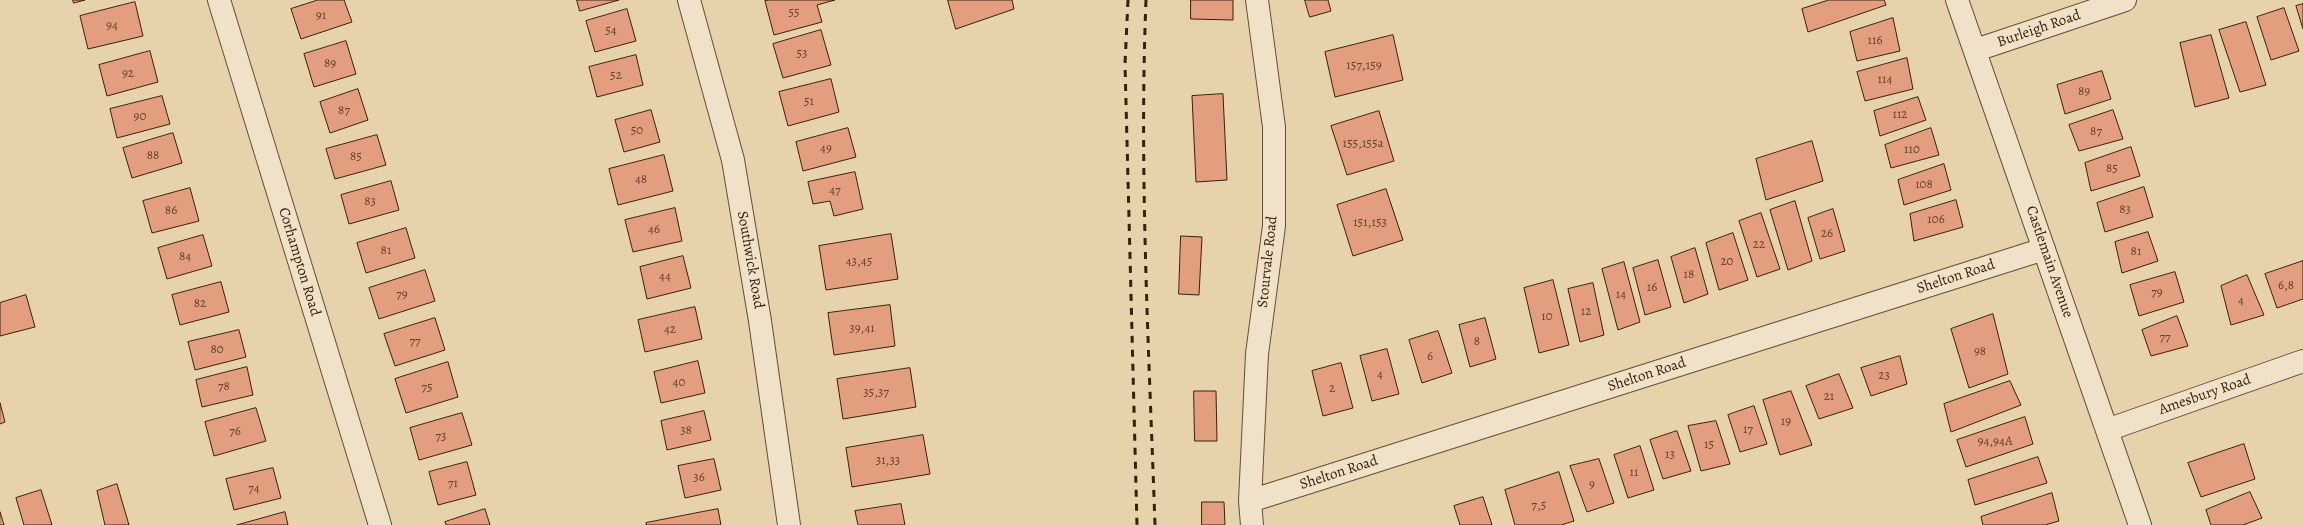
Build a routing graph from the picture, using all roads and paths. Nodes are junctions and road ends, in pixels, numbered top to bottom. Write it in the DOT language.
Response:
graph roads {
  1 [pos="219,0"];
  2 [pos="689,0"];
  3 [pos="1257,0"];
  4 [pos="1957,0"];
  5 [pos="2125,0"];
  6 [pos="1976,50"];
  7 [pos="2044,249"];
  8 [pos="2303,361"];
  9 [pos="2108,430"];
  10 [pos="1250,501"];
  11 [pos="380,525"];
  12 [pos="789,525"];
  13 [pos="1252,525"];
  14 [pos="2140,525"];
  1 -- 11 [label="street, Corhampton Road"];
  2 -- 12 [label="street, Southwick Road"];
  3 -- 10 [label="street, Stourvale Road"];
  4 -- 6 [label="street, Castlemain Avenue"];
  5 -- 6 [label="street, Burleigh Road"];
  6 -- 7 [label="street, Castlemain Avenue"];
  7 -- 9 [label="street, Castlemain Avenue"];
  7 -- 10 [label="street, Shelton Road"];
  8 -- 9 [label="street, Amesbury Road"];
  9 -- 14 [label="street, Castlemain Avenue"];
  10 -- 13 [label="street, Stourvale Road"];
}
